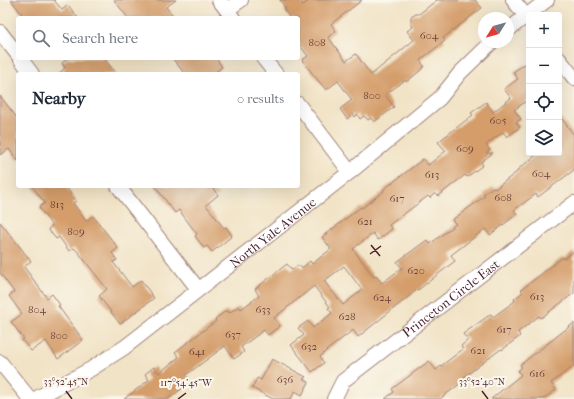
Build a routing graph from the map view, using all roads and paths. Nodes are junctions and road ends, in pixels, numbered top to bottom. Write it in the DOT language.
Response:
graph roads {
  1 [pos="241,0"];
  2 [pos="514,0"];
  3 [pos="547,0"];
  4 [pos="226,9"];
  5 [pos="534,12"];
  6 [pos="526,15"];
  7 [pos="526,19"];
  8 [pos="514,26"];
  9 [pos="0,32"];
  10 [pos="486,48"];
  11 [pos="16,52"];
  12 [pos="22,60"];
  13 [pos="265,60"];
  14 [pos="562,63"];
  15 [pos="30,72"];
  16 [pos="274,72"];
  17 [pos="574,78"];
  18 [pos="300,107"];
  19 [pos="350,172"];
  20 [pos="120,188"];
  21 [pos="574,203"];
  22 [pos="198,289"];
  23 [pos="0,362"];
  24 [pos="30,399"];
  25 [pos="35,399"];
  26 [pos="334,399"];
  1 -- 4 [label="street"];
  2 -- 6 [label="street"];
  3 -- 5 [label="street"];
  7 -- 8 [label="street"];
  9 -- 11 [label="street"];
  10 -- 19 [label="street, North Yale Avenue"];
  12 -- 15 [label="street"];
  13 -- 16 [label="street"];
  14 -- 17 [label="street"];
  18 -- 19 [label="street"];
  19 -- 22 [label="street, North Yale Avenue"];
  20 -- 22 [label="street"];
  21 -- 26 [label="street, Princeton Circle East"];
  22 -- 25 [label="street, North Yale Avenue"];
  23 -- 24 [label="street"];
}
